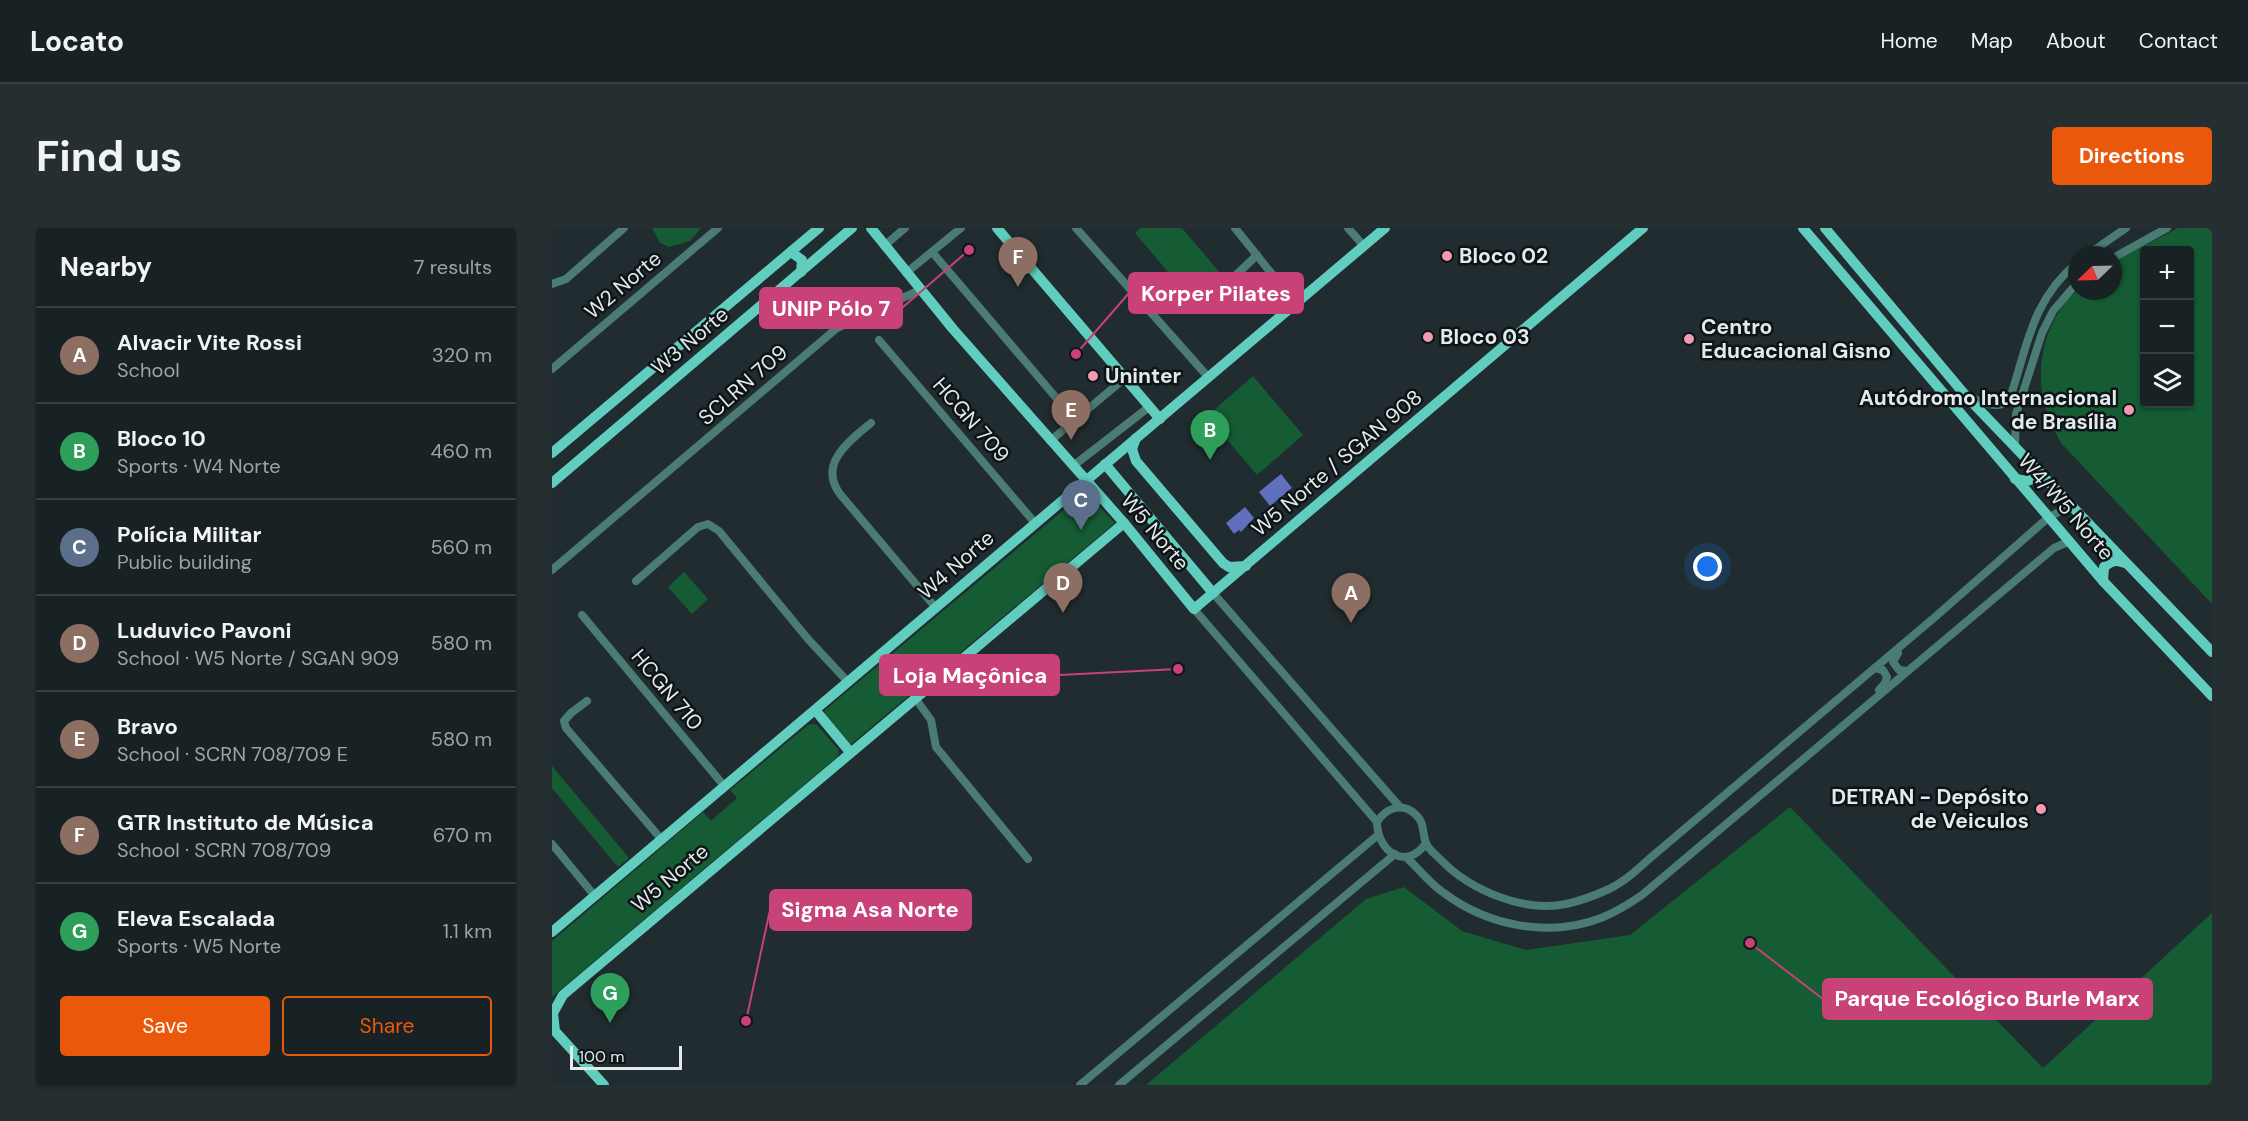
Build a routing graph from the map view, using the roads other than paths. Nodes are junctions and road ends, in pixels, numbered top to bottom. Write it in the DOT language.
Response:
graph roads {
  1 [pos="718,228"];
  2 [pos="820,228"];
  3 [pos="852,228"];
  4 [pos="871,228"];
  5 [pos="905,228"];
  6 [pos="961,228"];
  7 [pos="997,228"];
  8 [pos="1076,228"];
  9 [pos="1234,228"];
  10 [pos="1348,228"];
  11 [pos="1385,228"];
  12 [pos="1643,228"];
  13 [pos="1803,228"];
  14 [pos="1825,228"];
  15 [pos="2126,228"];
  16 [pos="2167,228"];
  17 [pos="623,229"];
  18 [pos="1363,245"];
  19 [pos="884,246"];
  20 [pos="2100,246"];
  21 [pos="791,252"];
  22 [pos="932,252"];
  23 [pos="2122,253"];
  24 [pos="822,255"];
  25 [pos="1257,255"];
  26 [pos="801,272"];
  27 [pos="2068,272"];
  28 [pos="906,273"];
  29 [pos="1236,275"];
  30 [pos="552,284"];
  31 [pos="920,290"];
  32 [pos="2068,294"];
  33 [pos="1296,304"];
  34 [pos="879,340"];
  35 [pos="552,369"];
  36 [pos="1125,378"];
  37 [pos="1209,378"];
  38 [pos="1966,396"];
  39 [pos="1149,406"];
  40 [pos="1160,419"];
  41 [pos="1075,420"];
  42 [pos="871,423"];
  43 [pos="1136,438"];
  44 [pos="1050,441"];
  45 [pos="2015,446"];
  46 [pos="552,453"];
  47 [pos="1105,464"];
  48 [pos="2032,464"];
  49 [pos="1073,466"];
  50 [pos="2015,479"];
  51 [pos="1086,480"];
  52 [pos="552,483"];
  53 [pos="2071,506"];
  54 [pos="2049,517"];
  55 [pos="1035,523"];
  56 [pos="1124,523"];
  57 [pos="2070,541"];
  58 [pos="2126,563"];
  59 [pos="1246,566"];
  60 [pos="552,570"];
  61 [pos="636,580"];
  62 [pos="2103,581"];
  63 [pos="1213,593"];
  64 [pos="936,608"];
  65 [pos="1194,609"];
  66 [pos="582,615"];
  67 [pos="1935,618"];
  68 [pos="2212,652"];
  69 [pos="1875,668"];
  70 [pos="1907,671"];
  71 [pos="848,682"];
  72 [pos="2212,696"];
  73 [pos="915,698"];
  74 [pos="587,701"];
  75 [pos="816,711"];
  76 [pos="1856,714"];
  77 [pos="850,752"];
  78 [pos="725,787"];
  79 [pos="1399,806"];
  80 [pos="1377,822"];
  81 [pos="1378,835"];
  82 [pos="662,840"];
  83 [pos="1426,843"];
  84 [pos="552,844"];
  85 [pos="1395,854"];
  86 [pos="1407,858"];
  87 [pos="1028,859"];
  88 [pos="594,895"];
  89 [pos="552,932"];
  90 [pos="563,995"];
  91 [pos="552,1000"];
  92 [pos="554,1030"];
  93 [pos="604,1085"];
  94 [pos="1080,1085"];
  95 [pos="1119,1085"];
  1 -- 35 [label="street, W2 Norte"];
  2 -- 21 [label="main road, W3 Norte"];
  2 -- 24 [label="main road"];
  3 -- 24 [label="main road, W3 Norte"];
  4 -- 19 [label="main road, W5 Norte"];
  5 -- 19 [label="street"];
  6 -- 22 [label="street"];
  7 -- 36 [label="main road"];
  8 -- 37 [label="street"];
  9 -- 25 [label="street"];
  10 -- 18 [label="street"];
  11 -- 18 [label="main road, W4 Norte"];
  12 -- 59 [label="main road, W5 Norte / SGAN 908"];
  13 -- 50 [label="main road, W4/W5 Norte"];
  14 -- 38 [label="main road, W4/W5 Norte"];
  15 -- 20 [label="street"];
  16 -- 23 [label="street"];
  17 -- 30 [label="street"];
  18 -- 33 [label="main road, W4 Norte"];
  19 -- 28 [label="main road, W5 Norte"];
  21 -- 26 [label="main road"];
  21 -- 46 [label="main road, W3 Norte"];
  22 -- 28 [label="street"];
  22 -- 41 [label="street"];
  24 -- 26 [label="main road, W3 Norte"];
  25 -- 29 [label="street"];
  25 -- 33 [label="street"];
  26 -- 52 [label="main road, W3 Norte"];
  27 -- 38 [label="street"];
  28 -- 31 [label="main road, W5 Norte"];
  31 -- 44 [label="main road, W5 Norte"];
  31 -- 60 [label="street, SCLRN 709"];
  32 -- 45 [label="street"];
  33 -- 37 [label="main road, W4 Norte"];
  34 -- 55 [label="street, HCGN 709"];
  36 -- 39 [label="main road"];
  36 -- 41 [label="street"];
  37 -- 40 [label="main road, W4 Norte"];
  38 -- 45 [label="main road, W4/W5 Norte"];
  39 -- 40 [label="main road"];
  39 -- 49 [label="street"];
  40 -- 43 [label="main road, W4 Norte"];
  41 -- 44 [label="street"];
  42 -- 64 [label="street"];
  43 -- 47 [label="main road, W4 Norte"];
  43 -- 59 [label="main road"];
  44 -- 49 [label="main road, W5 Norte"];
  45 -- 48 [label="main road, W4/W5 Norte"];
  47 -- 51 [label="main road, W4 Norte"];
  47 -- 63 [label="main road"];
  48 -- 50 [label="main road"];
  48 -- 53 [label="main road, W4/W5 Norte"];
  49 -- 51 [label="main road, W5 Norte"];
  50 -- 54 [label="main road, W4/W5 Norte"];
  51 -- 55 [label="main road, W4 Norte"];
  51 -- 56 [label="main road, W5 Norte"];
  53 -- 54 [label="street"];
  53 -- 58 [label="main road, W4/W5 Norte"];
  54 -- 57 [label="main road, W4/W5 Norte"];
  54 -- 67 [label="street"];
  55 -- 64 [label="main road, W4 Norte"];
  56 -- 65 [label="main road, W5 Norte"];
  56 -- 73 [label="main road, W5 Norte"];
  57 -- 62 [label="main road, W4/W5 Norte"];
  57 -- 70 [label="street"];
  58 -- 62 [label="main road"];
  58 -- 68 [label="main road, W4/W5 Norte"];
  59 -- 63 [label="main road, W5 Norte / SGAN 908"];
  61 -- 71 [label="street"];
  62 -- 72 [label="main road, W4/W5 Norte"];
  63 -- 65 [label="main road, W5 Norte / SGAN 908"];
  63 -- 79 [label="street"];
  64 -- 71 [label="main road, W4 Norte"];
  65 -- 80 [label="street"];
  66 -- 78 [label="street, HCGN 710"];
  67 -- 69 [label="street"];
  67 -- 70 [label="street"];
  69 -- 76 [label="street"];
  69 -- 83 [label="street"];
  70 -- 76 [label="street"];
  71 -- 75 [label="main road, W4 Norte"];
  73 -- 77 [label="main road, W5 Norte"];
  73 -- 87 [label="street"];
  74 -- 82 [label="street"];
  75 -- 77 [label="main road"];
  75 -- 78 [label="main road, W4 Norte"];
  76 -- 86 [label="street"];
  77 -- 90 [label="main road, W5 Norte"];
  78 -- 82 [label="main road, W4 Norte"];
  79 -- 80 [label="street"];
  79 -- 83 [label="street"];
  80 -- 81 [label="street"];
  81 -- 85 [label="street"];
  81 -- 94 [label="street"];
  82 -- 88 [label="main road, W4 Norte"];
  83 -- 86 [label="street"];
  84 -- 88 [label="street"];
  85 -- 86 [label="street"];
  85 -- 95 [label="street"];
  88 -- 89 [label="main road, W4 Norte"];
  90 -- 91 [label="main road, W5 Norte"];
  90 -- 92 [label="main road"];
  92 -- 93 [label="main road"];
}
